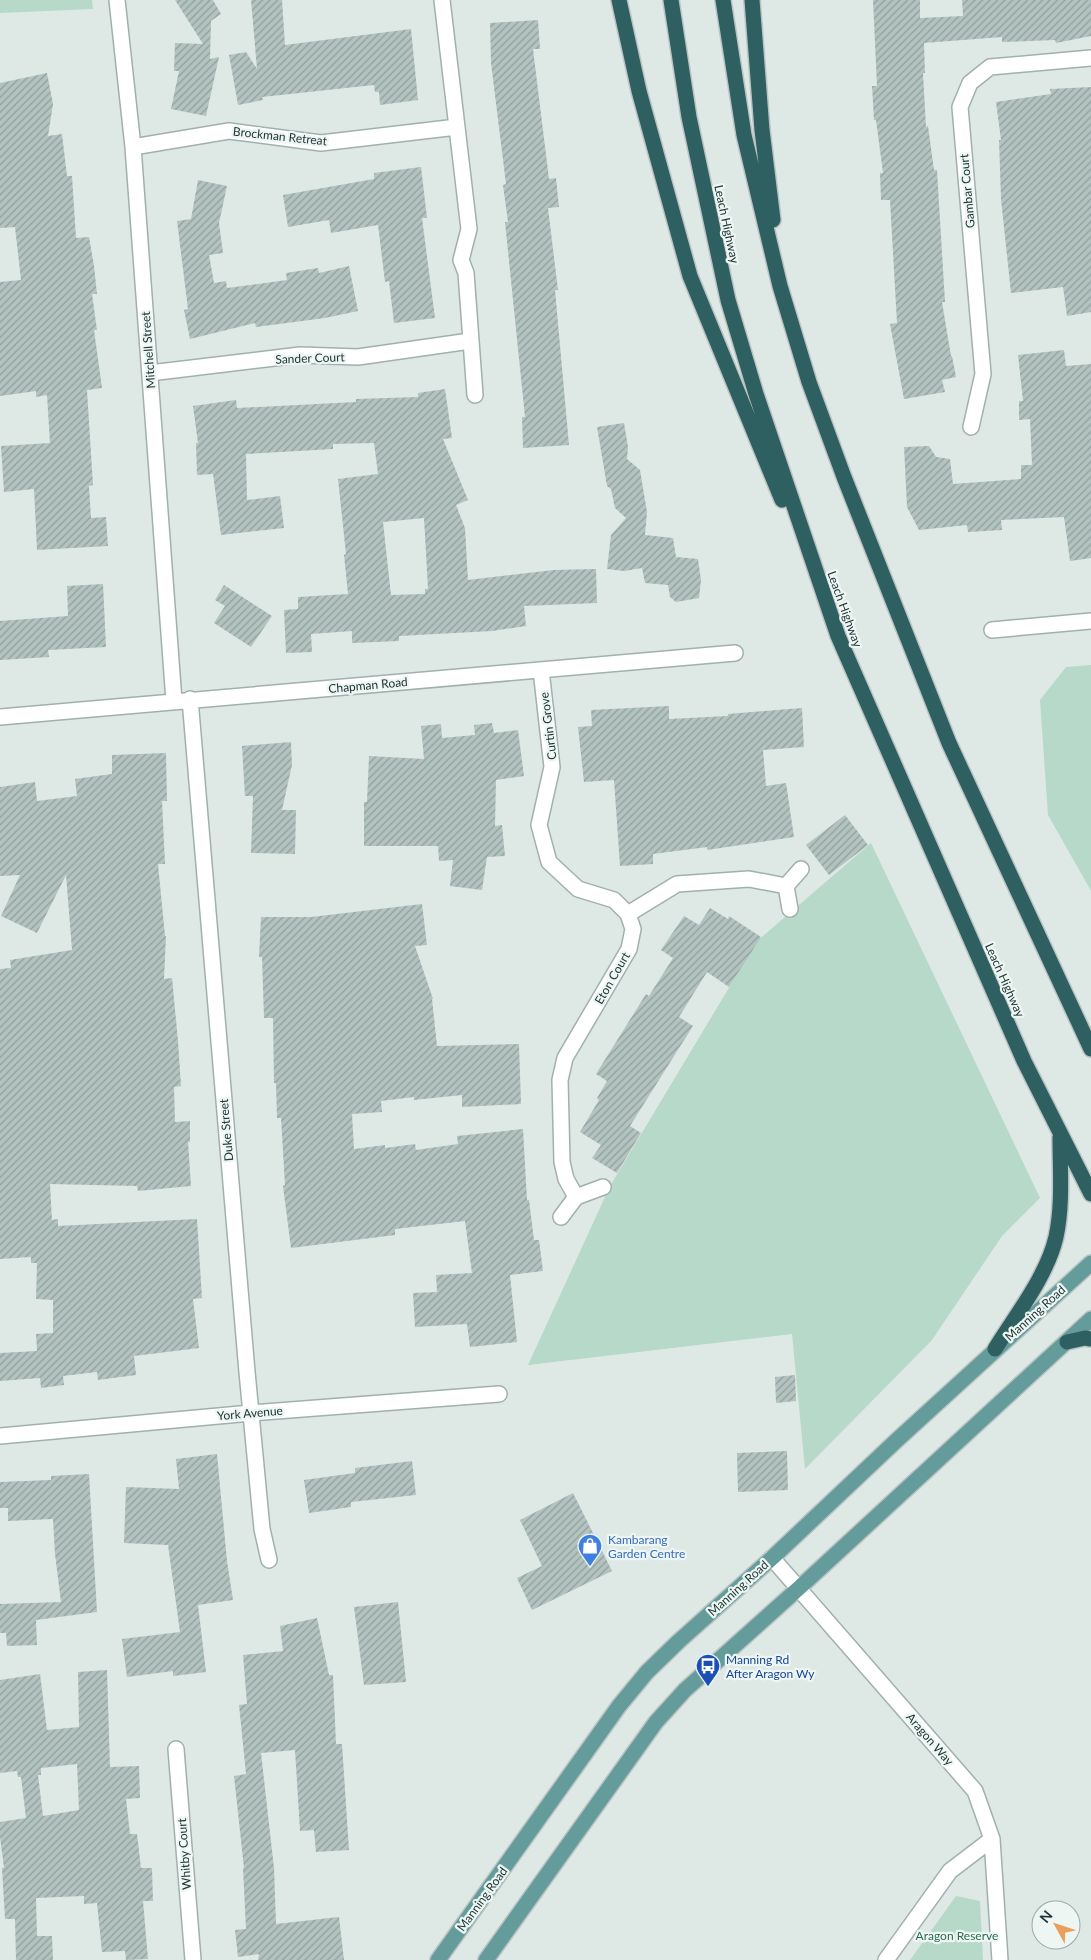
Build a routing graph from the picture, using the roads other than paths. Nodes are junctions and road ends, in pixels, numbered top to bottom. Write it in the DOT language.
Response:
graph roads {
  1 [pos="117,0"];
  2 [pos="442,0"];
  3 [pos="619,0"];
  4 [pos="671,0"];
  5 [pos="723,0"];
  6 [pos="752,0"];
  7 [pos="1091,58"];
  8 [pos="456,127"];
  9 [pos="133,147"];
  10 [pos="780,286"];
  11 [pos="470,341"];
  12 [pos="150,373"];
  13 [pos="475,395"];
  14 [pos="971,427"];
  15 [pos="1091,621"];
  16 [pos="992,630"];
  17 [pos="838,636"];
  18 [pos="735,653"];
  19 [pos="541,670"];
  20 [pos="174,700"];
  21 [pos="190,700"];
  22 [pos="0,717"];
  23 [pos="802,869"];
  24 [pos="786,886"];
  25 [pos="790,909"];
  26 [pos="628,914"];
  27 [pos="1091,1049"];
  28 [pos="1060,1134"];
  29 [pos="603,1187"];
  30 [pos="1091,1194"];
  31 [pos="576,1197"];
  32 [pos="561,1217"];
  33 [pos="1091,1263"];
  34 [pos="1091,1319"];
  35 [pos="1091,1338"];
  36 [pos="1067,1342"];
  37 [pos="995,1349"];
  38 [pos="499,1394"];
  39 [pos="251,1413"];
  40 [pos="0,1436"];
  41 [pos="772,1558"];
  42 [pos="269,1560"];
  43 [pos="799,1588"];
  44 [pos="176,1749"];
  45 [pos="992,1839"];
  46 [pos="193,1960"];
  47 [pos="438,1960"];
  48 [pos="486,1960"];
  49 [pos="886,1960"];
  50 [pos="1000,1960"];
  1 -- 9 [label="street, Mitchell Street"];
  2 -- 8 [label="street"];
  3 -- 17 [label="highway"];
  4 -- 17 [label="highway, Leach Highway"];
  5 -- 10 [label="highway"];
  6 -- 10 [label="highway"];
  7 -- 14 [label="street, Gambar Court"];
  8 -- 9 [label="street, Brockman Retreat"];
  8 -- 11 [label="street"];
  9 -- 12 [label="street, Mitchell Street"];
  10 -- 27 [label="highway"];
  11 -- 12 [label="street, Sander Court"];
  11 -- 13 [label="street"];
  12 -- 20 [label="street, Mitchell Street"];
  15 -- 16 [label="street"];
  17 -- 28 [label="highway, Leach Highway"];
  18 -- 19 [label="street, Chapman Road"];
  19 -- 21 [label="street, Chapman Road"];
  19 -- 26 [label="street, Curtin Grove"];
  20 -- 21 [label="street, Chapman Road"];
  20 -- 22 [label="street, Chapman Road"];
  21 -- 39 [label="street, Duke Street"];
  23 -- 24 [label="street"];
  24 -- 25 [label="street"];
  24 -- 26 [label="street"];
  26 -- 31 [label="street, Eton Court"];
  28 -- 30 [label="highway, Leach Highway"];
  28 -- 37 [label="highway"];
  29 -- 31 [label="street"];
  31 -- 32 [label="street"];
  33 -- 37 [label="main road, Manning Road"];
  34 -- 36 [label="main road"];
  35 -- 36 [label="highway"];
  36 -- 43 [label="main road"];
  37 -- 41 [label="main road, Manning Road"];
  38 -- 39 [label="street, York Avenue"];
  39 -- 40 [label="street, York Avenue"];
  39 -- 42 [label="street, Duke Street"];
  41 -- 43 [label="street, Aragon Way"];
  41 -- 47 [label="main road, Manning Road"];
  43 -- 45 [label="street, Aragon Way"];
  43 -- 48 [label="main road"];
  44 -- 46 [label="street, Whitby Court"];
  45 -- 49 [label="street"];
  45 -- 50 [label="street, Aragon Way"];
}
